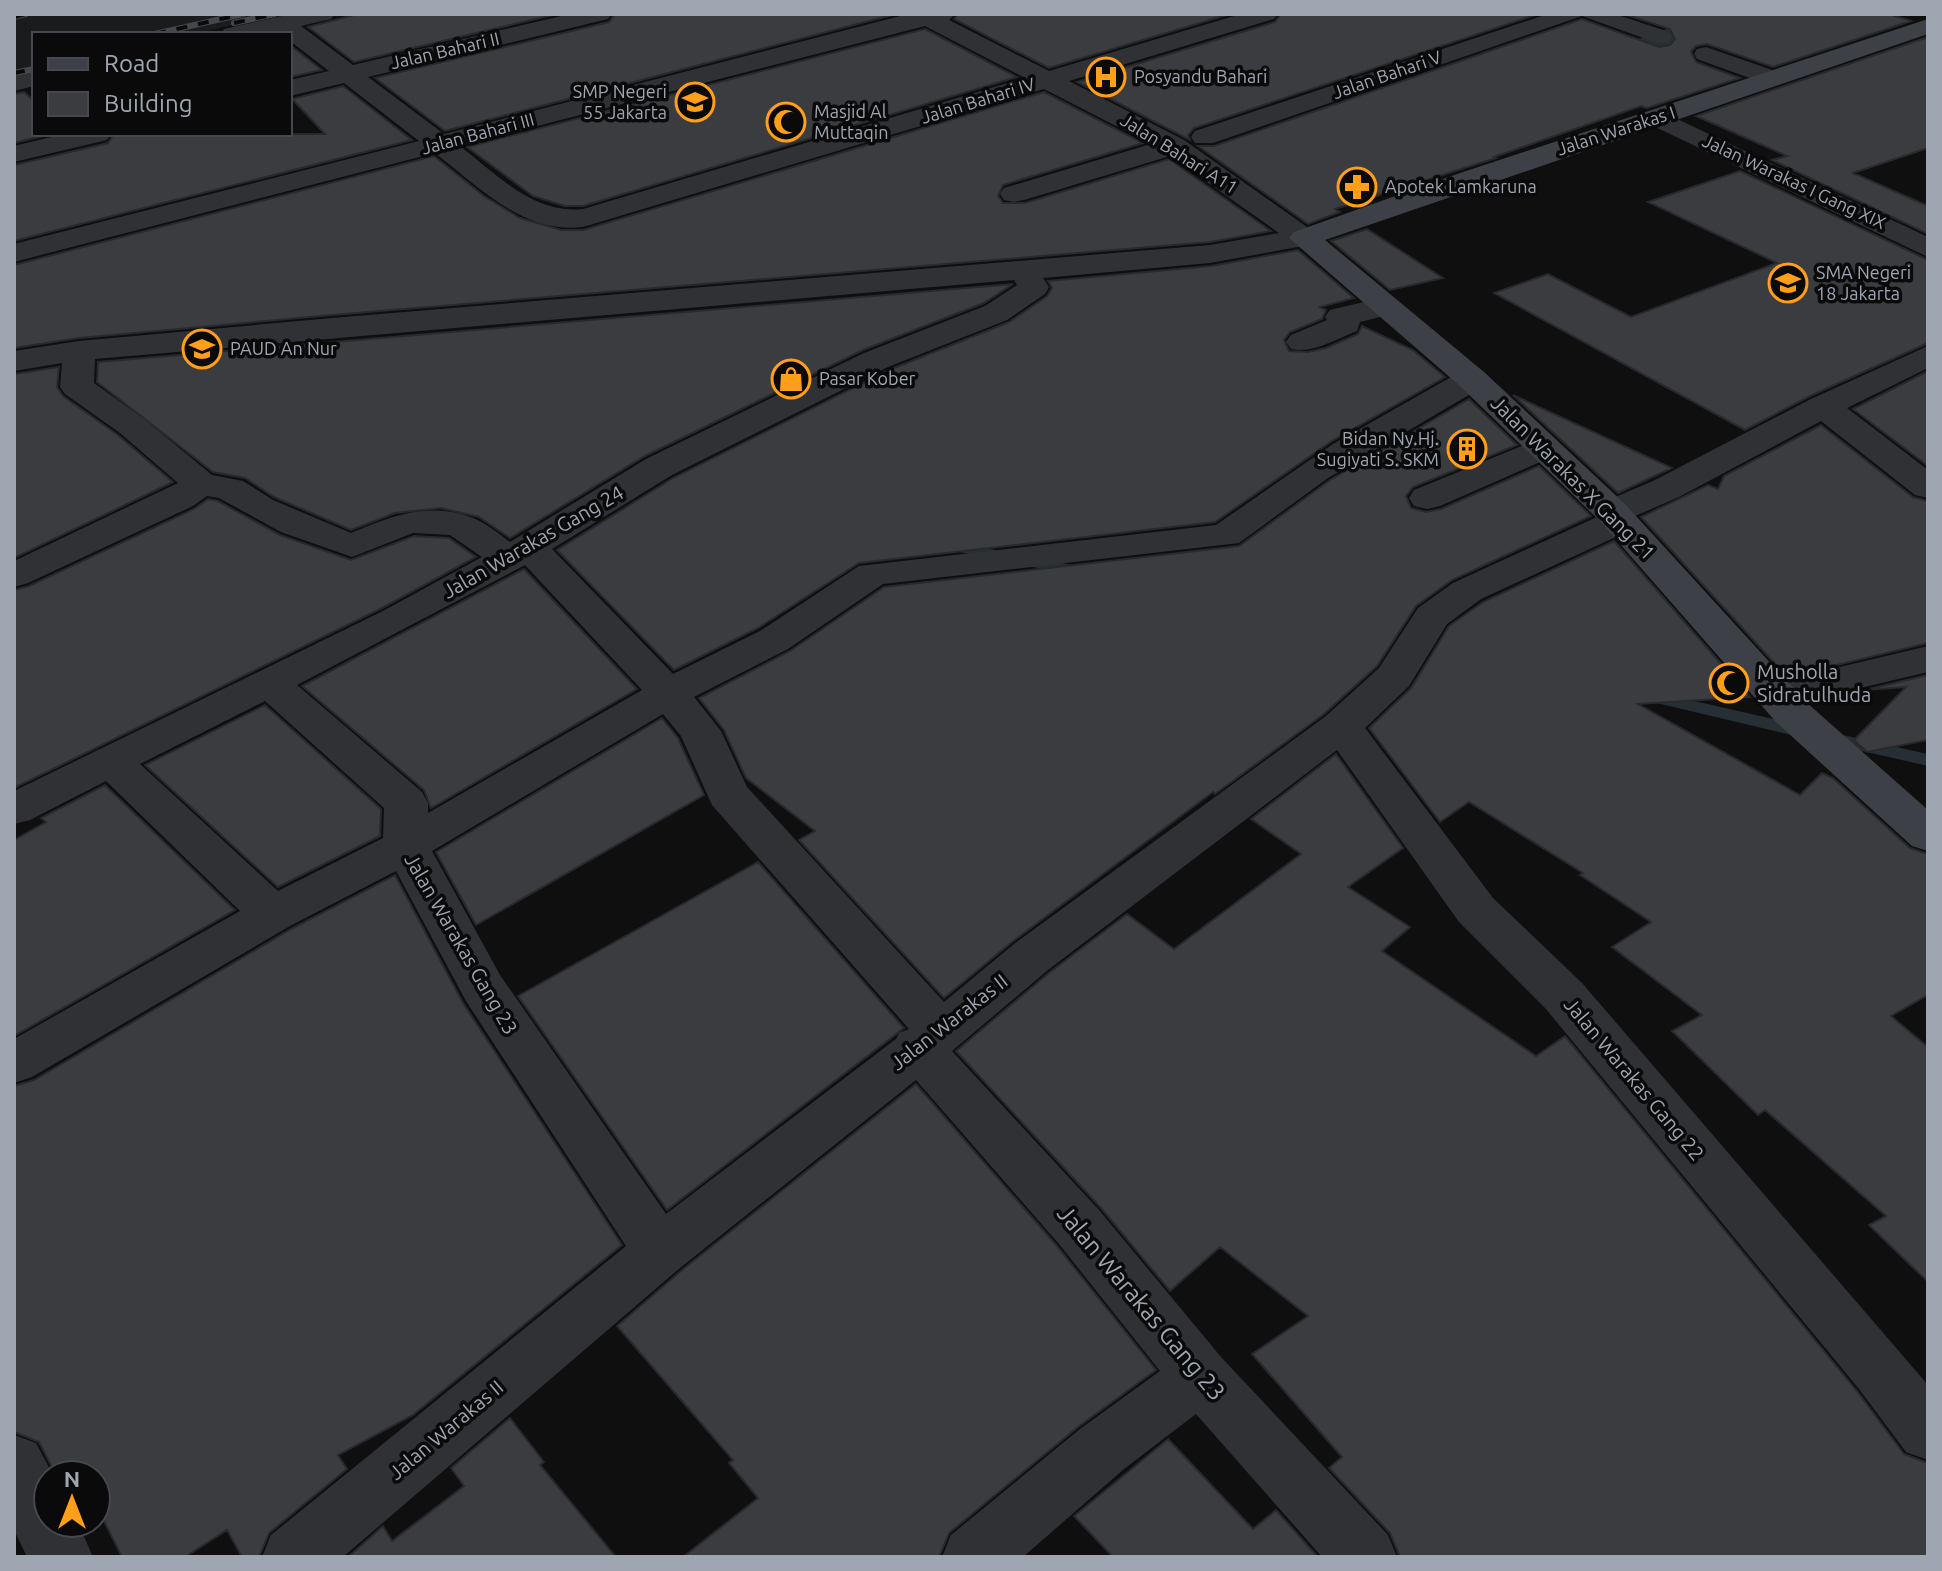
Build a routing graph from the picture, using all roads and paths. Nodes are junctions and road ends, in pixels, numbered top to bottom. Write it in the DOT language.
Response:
graph roads {
  1 [pos="323,14"];
  2 [pos="600,14"];
  3 [pos="1266,14"];
  4 [pos="1571,14"];
  5 [pos="1592,14"];
  6 [pos="930,15"];
  7 [pos="282,23"];
  8 [pos="1928,26"];
  9 [pos="242,32"];
  10 [pos="1660,37"];
  11 [pos="1706,54"];
  12 [pos="347,74"];
  13 [pos="1772,78"];
  14 [pos="1050,79"];
  15 [pos="292,88"];
  16 [pos="1658,118"];
  17 [pos="90,136"];
  18 [pos="442,143"];
  19 [pos="1191,148"];
  20 [pos="14,154"];
  21 [pos="1014,194"];
  22 [pos="1928,217"];
  23 [pos="1294,230"];
  24 [pos="1896,231"];
  25 [pos="1928,248"];
  26 [pos="14,253"];
  27 [pos="1023,270"];
  28 [pos="1385,306"];
  29 [pos="1302,342"];
  30 [pos="1928,356"];
  31 [pos="78,357"];
  32 [pos="14,361"];
  33 [pos="1472,379"];
  34 [pos="1823,406"];
  35 [pos="1544,448"];
  36 [pos="201,484"];
  37 [pos="1928,487"];
  38 [pos="1427,498"];
  39 [pos="1616,516"];
  40 [pos="519,553"];
  41 [pos="14,575"];
  42 [pos="1928,659"];
  43 [pos="271,684"];
  44 [pos="668,693"];
  45 [pos="1775,695"];
  46 [pos="1341,726"];
  47 [pos="112,762"];
  48 [pos="14,809"];
  49 [pos="1928,835"];
  50 [pos="406,846"];
  51 [pos="273,914"];
  52 [pos="929,1040"];
  53 [pos="14,1063"];
  54 [pos="660,1251"];
  55 [pos="1200,1376"];
  56 [pos="1928,1432"];
  57 [pos="14,1464"];
  58 [pos="61,1557"];
  59 [pos="294,1557"];
  60 [pos="974,1557"];
  61 [pos="1365,1557"];
  1 -- 7 [label="street"];
  2 -- 12 [label="street, Jalan Bahari II"];
  3 -- 14 [label="street, Jalan Bahari IV"];
  4 -- 19 [label="street, Jalan Bahari V"];
  5 -- 10 [label="street"];
  6 -- 14 [label="street, Jalan Bahari A11"];
  6 -- 18 [label="street, Jalan Bahari III"];
  7 -- 9 [label="street"];
  7 -- 12 [label="street, Jalan Bahari IV"];
  8 -- 13 [label="street, Jalan Warakas I"];
  11 -- 13 [label="street"];
  12 -- 15 [label="street, Jalan Bahari II"];
  12 -- 18 [label="street, Jalan Bahari IV"];
  13 -- 16 [label="street, Jalan Warakas I"];
  14 -- 18 [label="street, Jalan Bahari IV"];
  14 -- 19 [label="street, Jalan Bahari A11"];
  16 -- 23 [label="street, Jalan Warakas I"];
  16 -- 24 [label="street, Jalan Warakas I Gang XIX"];
  17 -- 20 [label="street"];
  18 -- 26 [label="street, Jalan Bahari III"];
  19 -- 21 [label="street, Jalan Bahari V"];
  19 -- 23 [label="street, Jalan Bahari A11"];
  22 -- 24 [label="street"];
  23 -- 27 [label="street"];
  23 -- 28 [label="street, Jalan Warakas X Gang 21"];
  24 -- 25 [label="street, Jalan Warakas I Gang XIX"];
  27 -- 31 [label="street"];
  27 -- 40 [label="street, Jalan Warakas Gang 24"];
  28 -- 29 [label="street"];
  28 -- 33 [label="street, Jalan Warakas X Gang 21"];
  30 -- 34 [label="street, Jalan Warakas II"];
  31 -- 32 [label="street"];
  31 -- 36 [label="street"];
  33 -- 35 [label="street, Jalan Warakas X Gang 21"];
  33 -- 44 [label="street"];
  34 -- 37 [label="street"];
  34 -- 39 [label="street, Jalan Warakas II"];
  35 -- 38 [label="street"];
  35 -- 39 [label="street, Jalan Warakas X Gang 21"];
  36 -- 40 [label="street, Jalan Warakas Gang 23"];
  36 -- 41 [label="street"];
  39 -- 45 [label="street, Jalan Warakas X Gang 21"];
  39 -- 46 [label="street, Jalan Warakas II"];
  40 -- 43 [label="street, Jalan Warakas Gang 24"];
  40 -- 44 [label="street, Jalan Warakas Gang 23"];
  42 -- 45 [label="street"];
  43 -- 47 [label="street, Jalan Warakas Gang 24"];
  43 -- 50 [label="street"];
  44 -- 50 [label="street"];
  44 -- 52 [label="street, Jalan Warakas Gang 23"];
  45 -- 49 [label="street, Jalan Warakas X Gang 21"];
  46 -- 52 [label="street, Jalan Warakas II"];
  46 -- 56 [label="street, Jalan Warakas Gang 22"];
  47 -- 48 [label="street, Jalan Warakas Gang 24"];
  47 -- 51 [label="street"];
  50 -- 51 [label="street, Jalan Warakas Gang 23"];
  50 -- 54 [label="street, Jalan Warakas Gang 23"];
  51 -- 53 [label="street, Jalan Warakas Gang 23"];
  52 -- 54 [label="street, Jalan Warakas II"];
  52 -- 55 [label="street, Jalan Warakas Gang 23"];
  54 -- 59 [label="street, Jalan Warakas II"];
  55 -- 60 [label="street"];
  55 -- 61 [label="street, Jalan Warakas Gang 23"];
  57 -- 58 [label="street"];
}
